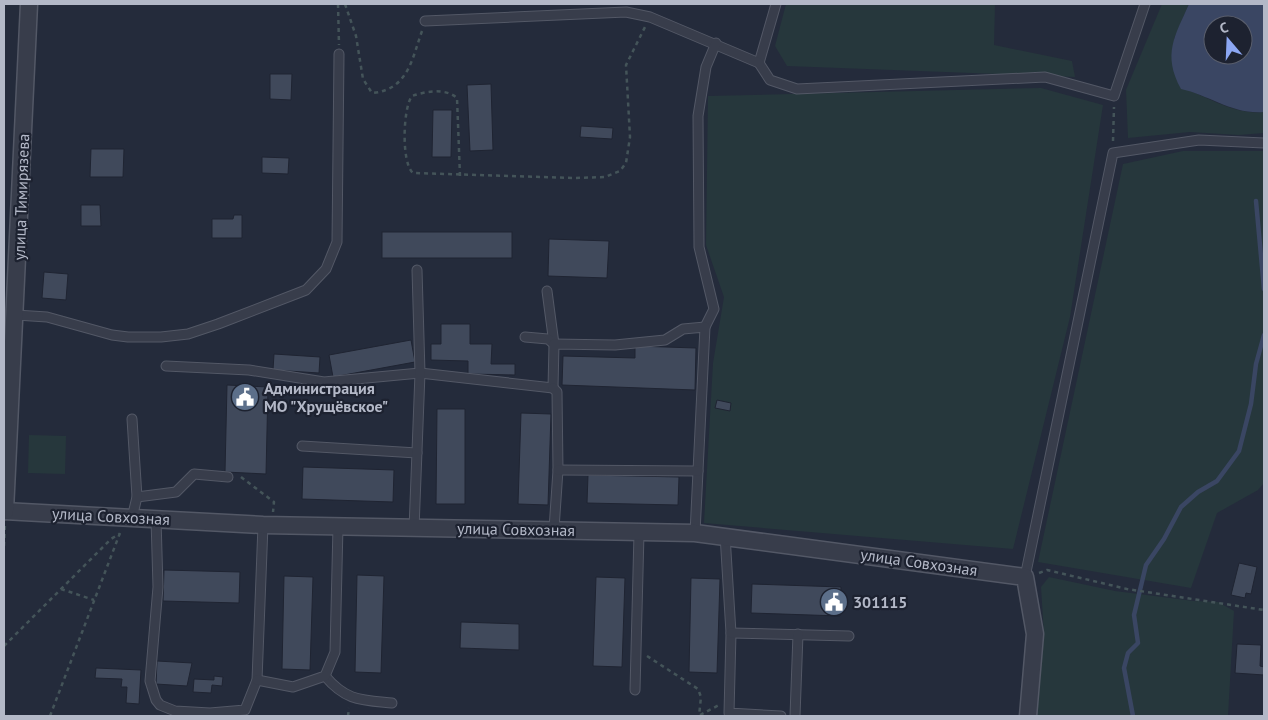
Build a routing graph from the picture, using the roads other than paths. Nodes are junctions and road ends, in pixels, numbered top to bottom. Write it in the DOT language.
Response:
graph roads {
  1 [pos="29,4"];
  2 [pos="776,4"];
  3 [pos="1144,4"];
  4 [pos="425,21"];
  5 [pos="716,43"];
  6 [pos="339,54"];
  7 [pos="758,64"];
  8 [pos="1264,143"];
  9 [pos="417,270"];
  10 [pos="547,291"];
  11 [pos="10,314"];
  12 [pos="705,327"];
  13 [pos="525,337"];
  14 [pos="554,344"];
  15 [pos="166,366"];
  16 [pos="420,373"];
  17 [pos="553,388"];
  18 [pos="8,393"];
  19 [pos="132,419"];
  20 [pos="302,446"];
  21 [pos="417,453"];
  22 [pos="558,470"];
  23 [pos="698,471"];
  24 [pos="228,476"];
  25 [pos="136,497"];
  26 [pos="4,511"];
  27 [pos="132,518"];
  28 [pos="156,519"];
  29 [pos="268,525"];
  30 [pos="338,526"];
  31 [pos="414,528"];
  32 [pos="554,529"];
  33 [pos="639,533"];
  34 [pos="695,533"];
  35 [pos="725,535"];
  36 [pos="1025,577"];
  37 [pos="731,633"];
  38 [pos="798,634"];
  39 [pos="849,636"];
  40 [pos="325,676"];
  41 [pos="257,680"];
  42 [pos="635,690"];
  43 [pos="392,703"];
  44 [pos="244,713"];
  45 [pos="781,716"];
  46 [pos="795,716"];
  47 [pos="1028,716"];
  1 -- 11 [label="street, улица Тимирязева"];
  2 -- 7 [label="lane"];
  3 -- 7 [label="lane"];
  4 -- 5 [label="lane"];
  5 -- 7 [label="lane"];
  5 -- 12 [label="lane"];
  6 -- 11 [label="lane"];
  8 -- 36 [label="lane"];
  9 -- 16 [label="lane"];
  10 -- 14 [label="lane"];
  11 -- 18 [label="street, улица Тимирязева"];
  12 -- 14 [label="lane"];
  12 -- 23 [label="lane"];
  13 -- 14 [label="lane"];
  14 -- 17 [label="lane"];
  15 -- 16 [label="lane"];
  16 -- 17 [label="lane"];
  16 -- 21 [label="lane"];
  17 -- 22 [label="lane"];
  18 -- 26 [label="street, улица Тимирязева"];
  19 -- 25 [label="lane"];
  20 -- 21 [label="lane"];
  21 -- 31 [label="lane"];
  22 -- 23 [label="lane"];
  22 -- 32 [label="lane"];
  23 -- 34 [label="lane"];
  24 -- 25 [label="lane"];
  25 -- 27 [label="lane"];
  26 -- 27 [label="street, улица Совхозная"];
  27 -- 28 [label="street, улица Совхозная"];
  28 -- 29 [label="street, улица Совхозная"];
  28 -- 44 [label="lane"];
  29 -- 30 [label="street, улица Совхозная"];
  29 -- 41 [label="lane"];
  30 -- 31 [label="street, улица Совхозная"];
  30 -- 40 [label="lane"];
  31 -- 32 [label="street, улица Совхозная"];
  32 -- 33 [label="street, улица Совхозная"];
  33 -- 34 [label="street, улица Совхозная"];
  33 -- 42 [label="lane"];
  34 -- 35 [label="street, улица Совхозная"];
  35 -- 36 [label="street, улица Совхозная"];
  35 -- 37 [label="lane"];
  36 -- 47 [label="street"];
  37 -- 38 [label="lane"];
  37 -- 45 [label="lane"];
  38 -- 39 [label="lane"];
  38 -- 46 [label="lane"];
  40 -- 41 [label="lane"];
  40 -- 43 [label="lane"];
  41 -- 44 [label="lane"];
}
